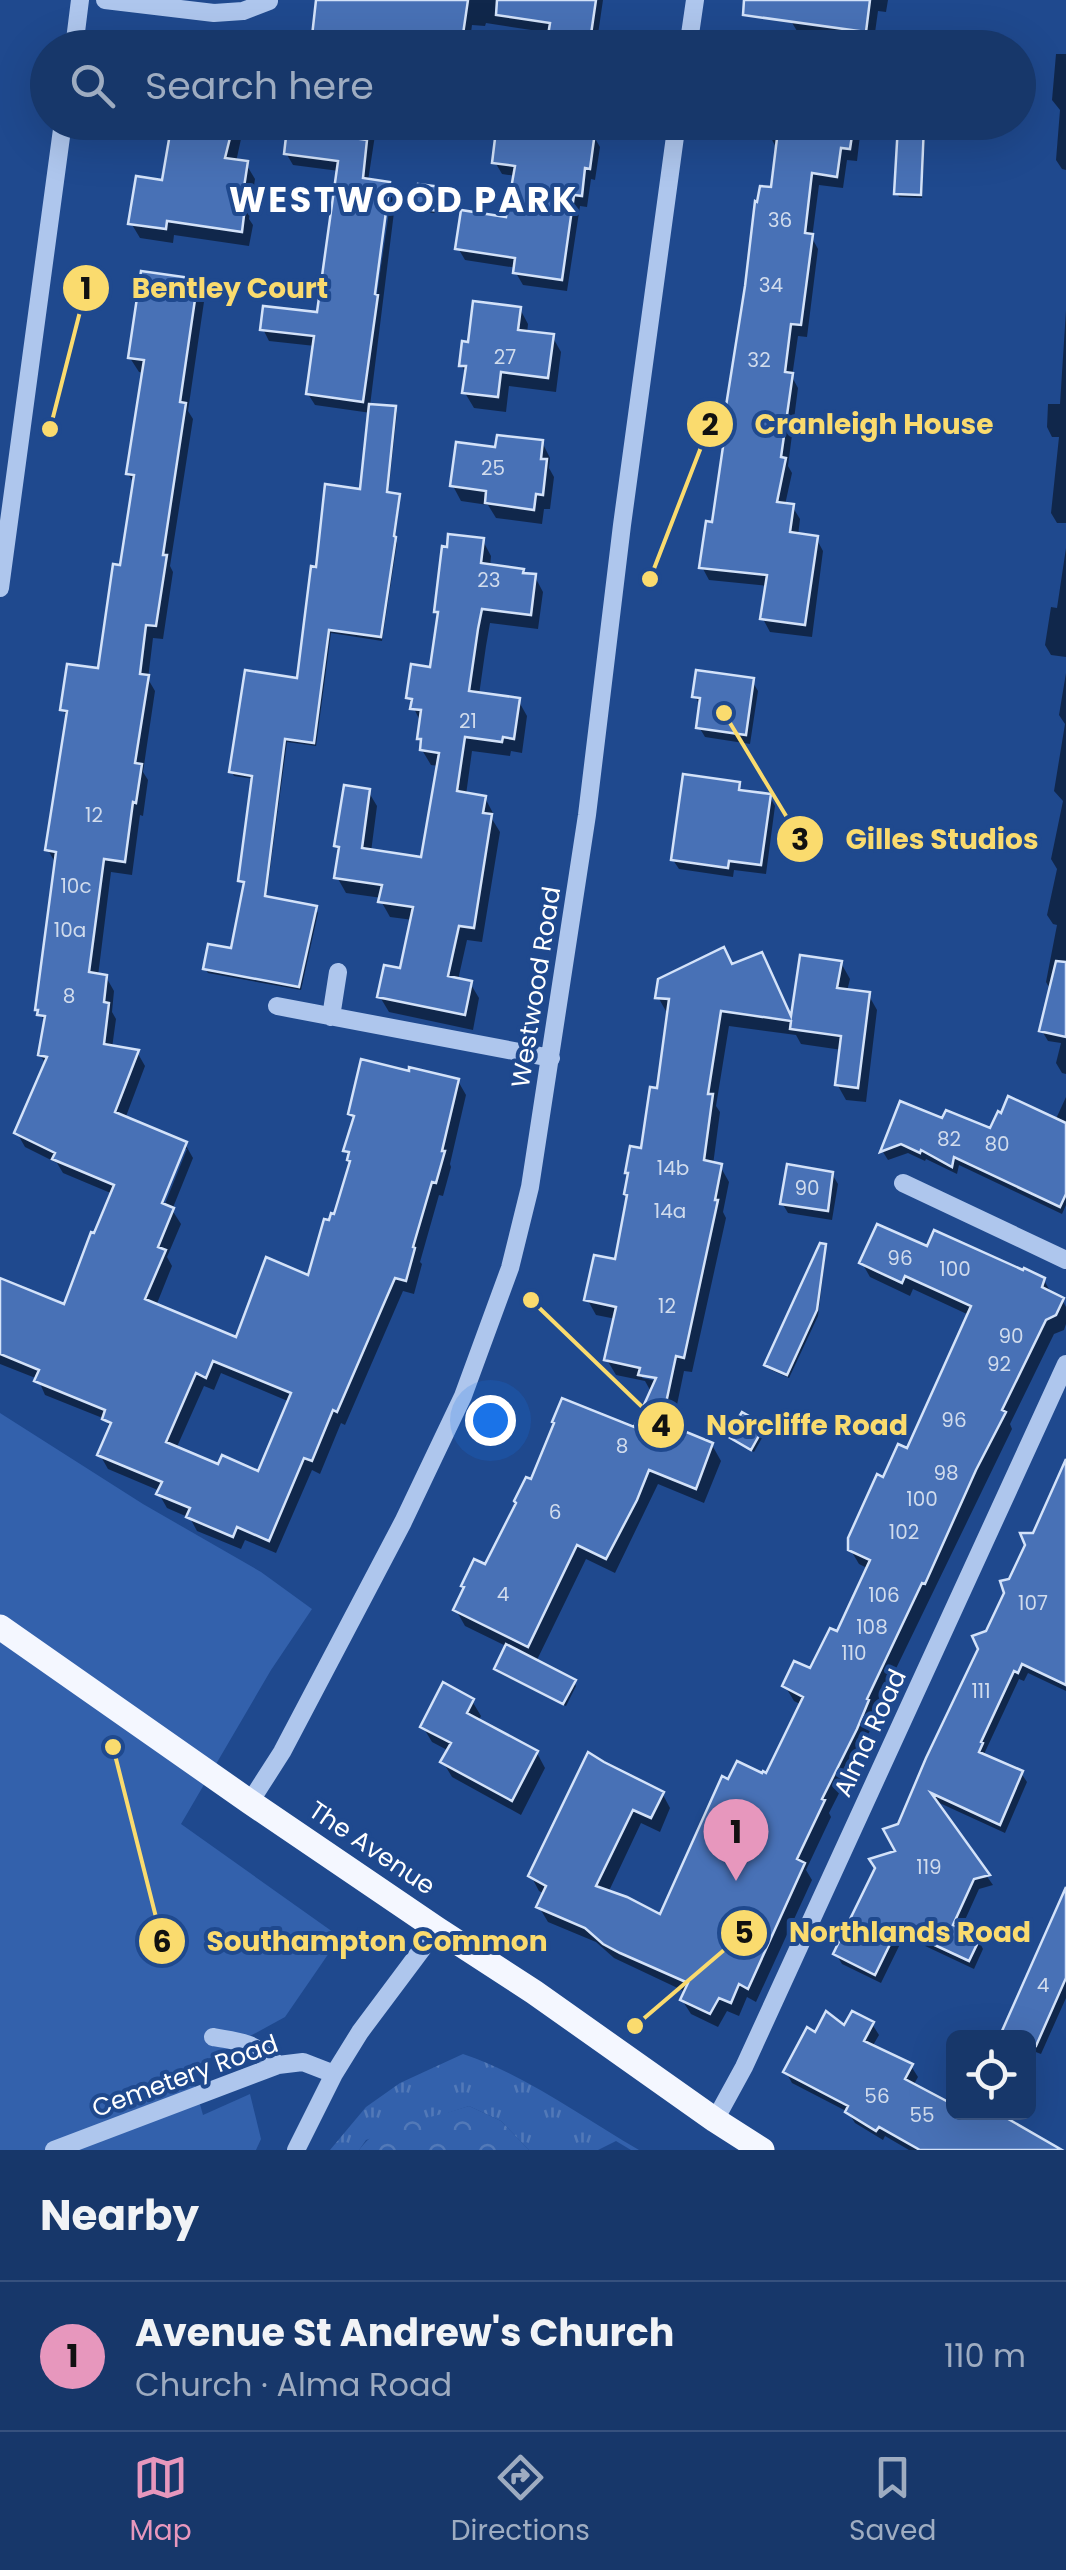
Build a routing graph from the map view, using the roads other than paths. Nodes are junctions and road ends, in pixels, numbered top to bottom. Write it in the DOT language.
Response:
graph roads {
  1 [pos="80,0"];
  2 [pos="104,0"];
  3 [pos="695,0"];
  4 [pos="269,1"];
  5 [pos="76,30"];
  6 [pos="691,30"];
  7 [pos="61,140"];
  8 [pos="675,140"];
  9 [pos="0,588"];
  10 [pos="338,972"];
  11 [pos="276,1006"];
  12 [pos="330,1016"];
  13 [pos="551,1058"];
  14 [pos="903,1183"];
  15 [pos="1066,1260"];
  16 [pos="1066,1364"];
  17 [pos="0,1627"];
  18 [pos="250,1802"];
  19 [pos="437,1929"];
  20 [pos="213,2036"];
  21 [pos="278,2065"];
  22 [pos="334,2074"];
  23 [pos="715,2120"];
  24 [pos="54,2150"];
  25 [pos="296,2150"];
  26 [pos="762,2150"];
  1 -- 5 [label="street"];
  2 -- 4 [label="street"];
  3 -- 6 [label="street"];
  7 -- 9 [label="street"];
  8 -- 13 [label="street, Westwood Road"];
  10 -- 12 [label="street"];
  11 -- 12 [label="street"];
  12 -- 13 [label="street"];
  13 -- 18 [label="street, Westwood Road"];
  14 -- 15 [label="street"];
  16 -- 23 [label="street, Alma Road"];
  17 -- 18 [label="main road, The Avenue"];
  18 -- 19 [label="main road, The Avenue"];
  19 -- 22 [label="street"];
  19 -- 23 [label="main road, The Avenue"];
  20 -- 21 [label="street"];
  21 -- 22 [label="street, Cemetery Road"];
  21 -- 24 [label="street, Cemetery Road"];
  22 -- 25 [label="street"];
  23 -- 26 [label="main road, The Avenue"];
}
